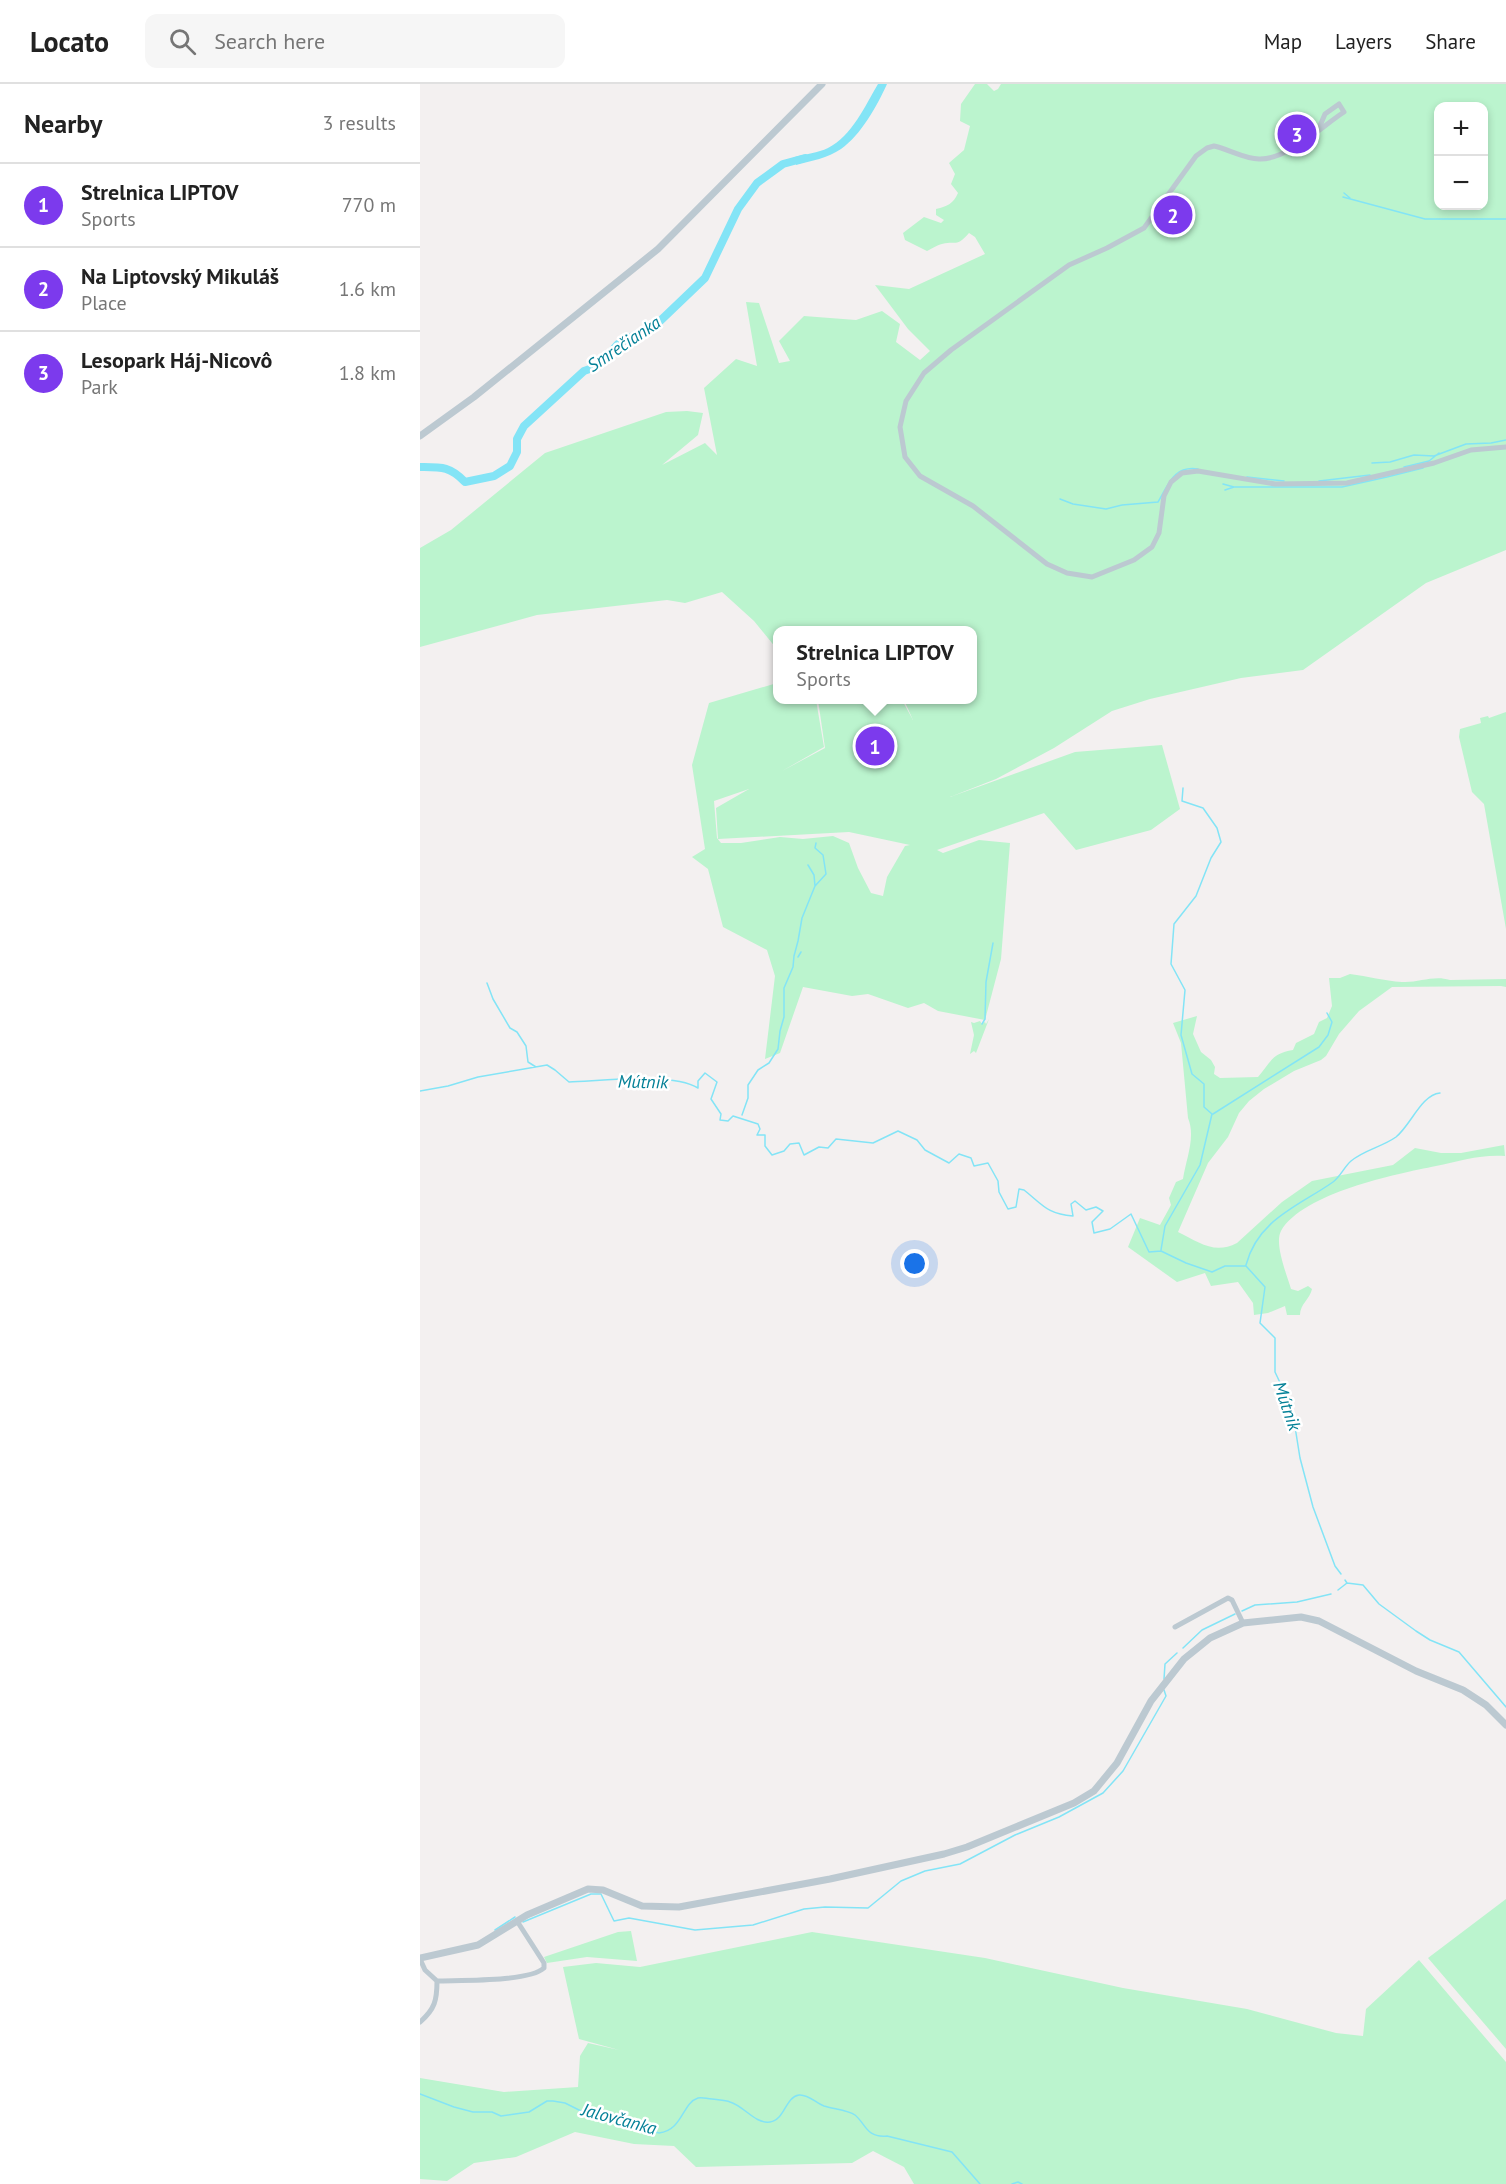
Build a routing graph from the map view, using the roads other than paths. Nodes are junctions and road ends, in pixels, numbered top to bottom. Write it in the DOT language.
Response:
graph roads {
  1 [pos="822,84"];
  2 [pos="1319,129"];
  3 [pos="420,436"];
  4 [pos="1506,447"];
  5 [pos="1243,1623"];
  6 [pos="1175,1627"];
  7 [pos="1506,1725"];
  8 [pos="517,1921"];
  9 [pos="420,1959"];
  10 [pos="437,1981"];
  11 [pos="420,2022"];
  1 -- 3 [label="street"];
  2 -- 2 [label="street"];
  2 -- 4 [label="street"];
  5 -- 6 [label="street"];
  5 -- 7 [label="street"];
  5 -- 8 [label="street"];
  8 -- 9 [label="street"];
  8 -- 10 [label="street"];
  9 -- 10 [label="street"];
  10 -- 11 [label="street"];
}
